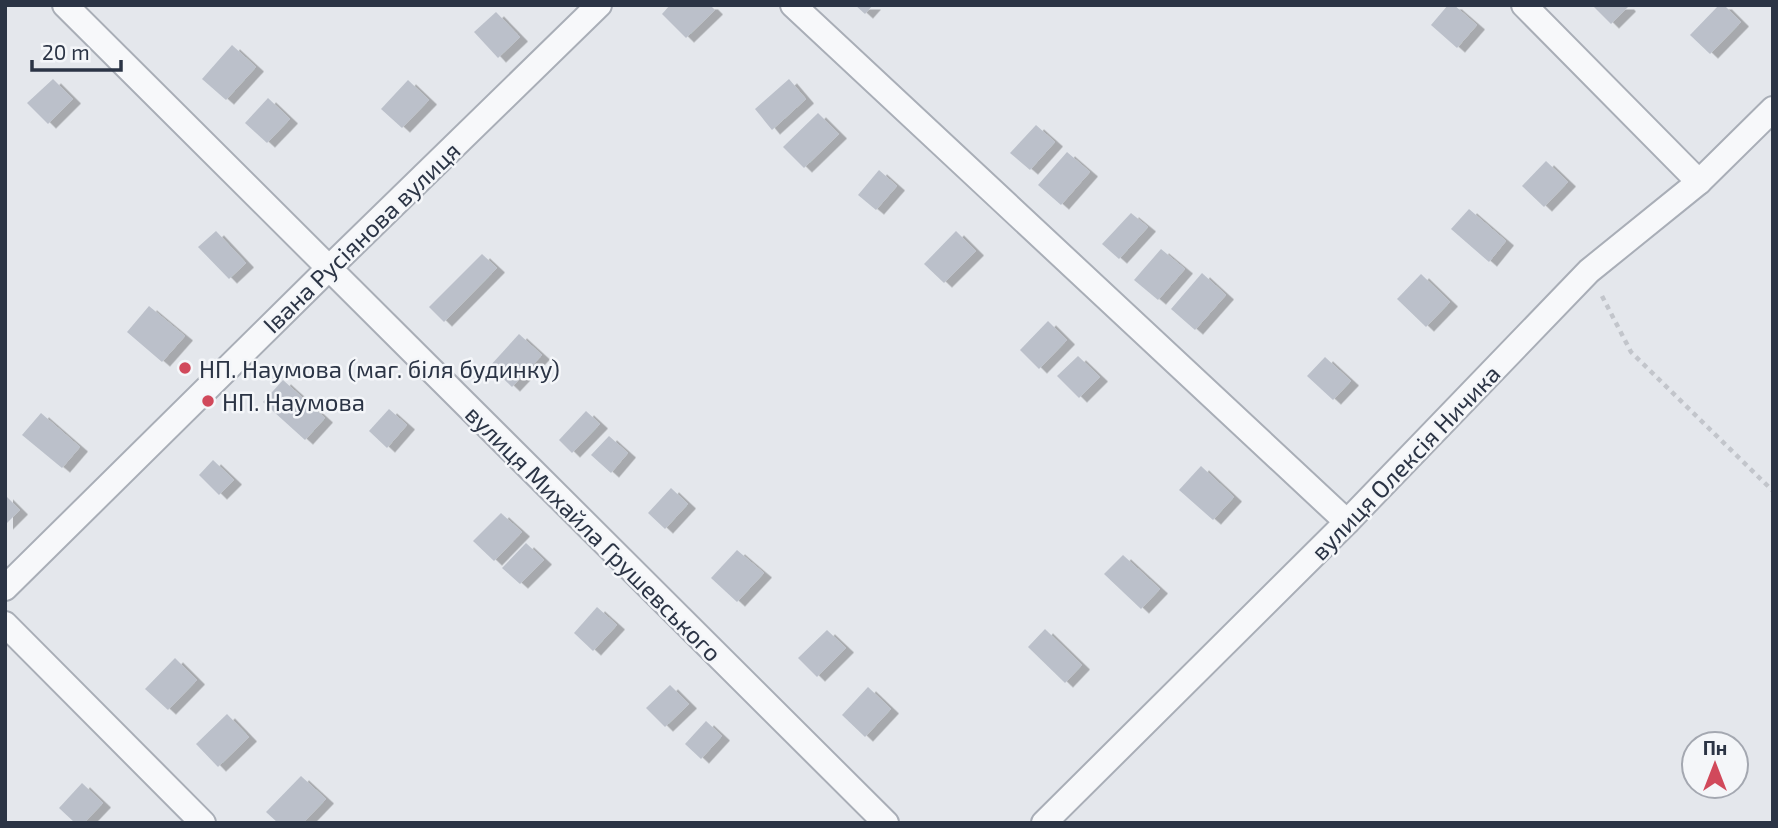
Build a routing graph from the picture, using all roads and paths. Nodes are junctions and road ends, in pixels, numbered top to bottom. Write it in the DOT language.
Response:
graph roads {
  1 [pos="65,5"];
  2 [pos="599,5"];
  3 [pos="793,5"];
  4 [pos="1524,5"];
  5 [pos="1773,109"];
  6 [pos="1699,182"];
  7 [pos="328,268"];
  8 [pos="1589,271"];
  9 [pos="1773,491"];
  10 [pos="1347,522"];
  11 [pos="5,589"];
  12 [pos="5,624"];
  13 [pos="203,823"];
  14 [pos="887,823"];
  15 [pos="1044,823"];
  1 -- 7 [label="street, вулиця Михайла Грушевського"];
  2 -- 7 [label="street, Івана Русіянова вулиця"];
  3 -- 10 [label="street"];
  4 -- 6 [label="street"];
  5 -- 6 [label="street, вулиця Олексія Ничика"];
  6 -- 8 [label="street, вулиця Олексія Ничика"];
  7 -- 11 [label="street, Івана Русіянова вулиця"];
  7 -- 14 [label="street, вулиця Михайла Грушевського"];
  8 -- 9 [label="path"];
  8 -- 10 [label="street, вулиця Олексія Ничика"];
  10 -- 15 [label="street, вулиця Олексія Ничика"];
  12 -- 13 [label="street"];
}
